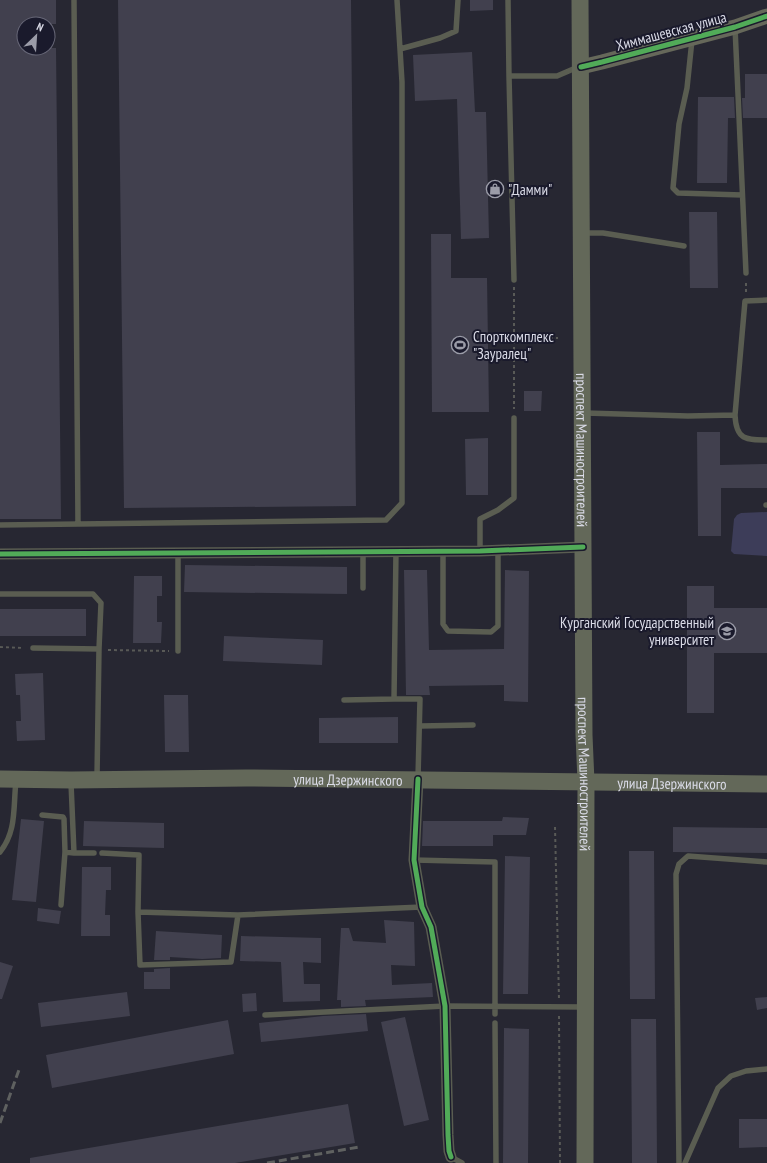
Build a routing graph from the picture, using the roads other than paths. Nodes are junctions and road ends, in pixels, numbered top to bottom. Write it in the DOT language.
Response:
graph roads {
  1 [pos="74,0"];
  2 [pos="397,0"];
  3 [pos="458,0"];
  4 [pos="508,0"];
  5 [pos="580,0"];
  6 [pos="767,16"];
  7 [pos="735,27"];
  8 [pos="692,38"];
  9 [pos="400,49"];
  10 [pos="581,67"];
  11 [pos="508,76"];
  12 [pos="742,195"];
  13 [pos="581,233"];
  14 [pos="684,246"];
  15 [pos="746,274"];
  16 [pos="514,280"];
  17 [pos="767,300"];
  18 [pos="582,413"];
  19 [pos="735,415"];
  20 [pos="514,418"];
  21 [pos="767,440"];
  22 [pos="78,524"];
  23 [pos="0,525"];
  24 [pos="583,548"];
  25 [pos="498,550"];
  26 [pos="396,551"];
  27 [pos="443,551"];
  28 [pos="480,551"];
  29 [pos="363,552"];
  30 [pos="178,553"];
  31 [pos="0,554"];
  32 [pos="363,588"];
  33 [pos="0,594"];
  34 [pos="34,648"];
  35 [pos="99,650"];
  36 [pos="178,651"];
  37 [pos="394,699"];
  38 [pos="344,700"];
  39 [pos="473,725"];
  40 [pos="420,726"];
  41 [pos="8,779"];
  42 [pos="97,779"];
  43 [pos="418,779"];
  44 [pos="71,780"];
  45 [pos="586,782"];
  46 [pos="767,784"];
  47 [pos="42,815"];
  48 [pos="0,852"];
  49 [pos="65,852"];
  50 [pos="74,853"];
  51 [pos="94,853"];
  52 [pos="102,853"];
  53 [pos="414,860"];
  54 [pos="767,862"];
  55 [pos="61,905"];
  56 [pos="422,907"];
  57 [pos="138,912"];
  58 [pos="238,915"];
  59 [pos="445,1006"];
  60 [pos="495,1006"];
  61 [pos="585,1007"];
  62 [pos="495,1014"];
  63 [pos="265,1015"];
  64 [pos="495,1023"];
  65 [pos="767,1069"];
  66 [pos="451,1157"];
  67 [pos="462,1163"];
  68 [pos="496,1163"];
  69 [pos="585,1163"];
  70 [pos="679,1163"];
  71 [pos="685,1163"];
  1 -- 22 [label="lane"];
  2 -- 9 [label="lane"];
  3 -- 9 [label="lane"];
  4 -- 11 [label="lane"];
  5 -- 10 [label="main road, проспект Машиностроителей"];
  6 -- 7 [label="street, Химмашевская улица"];
  7 -- 8 [label="street, Химмашевская улица"];
  7 -- 12 [label="lane"];
  8 -- 10 [label="street, Химмашевская улица"];
  8 -- 12 [label="lane"];
  9 -- 22 [label="lane"];
  10 -- 11 [label="lane"];
  10 -- 13 [label="main road, проспект Машиностроителей"];
  11 -- 16 [label="lane"];
  12 -- 15 [label="lane"];
  13 -- 14 [label="lane"];
  13 -- 18 [label="main road, проспект Машиностроителей"];
  17 -- 19 [label="lane"];
  18 -- 19 [label="lane"];
  18 -- 24 [label="main road, проспект Машиностроителей"];
  19 -- 21 [label="lane"];
  20 -- 28 [label="lane"];
  22 -- 23 [label="lane"];
  24 -- 25 [label="street"];
  24 -- 45 [label="main road, проспект Машиностроителей"];
  25 -- 27 [label="lane"];
  25 -- 28 [label="street"];
  26 -- 27 [label="street"];
  26 -- 29 [label="street"];
  26 -- 37 [label="lane"];
  27 -- 28 [label="street"];
  29 -- 30 [label="street"];
  29 -- 32 [label="lane"];
  30 -- 31 [label="street"];
  30 -- 36 [label="lane"];
  33 -- 35 [label="lane"];
  34 -- 35 [label="lane"];
  35 -- 42 [label="lane"];
  37 -- 38 [label="lane"];
  37 -- 40 [label="lane"];
  39 -- 40 [label="lane"];
  40 -- 43 [label="lane"];
  41 -- 44 [label="main road, улица Дзержинского"];
  41 -- 48 [label="lane"];
  42 -- 43 [label="main road, улица Дзержинского"];
  42 -- 44 [label="main road, улица Дзержинского"];
  43 -- 45 [label="main road, улица Дзержинского"];
  43 -- 53 [label="street"];
  44 -- 50 [label="lane"];
  45 -- 46 [label="main road, улица Дзержинского"];
  45 -- 61 [label="main road, проспект Машиностроителей"];
  47 -- 49 [label="lane"];
  49 -- 50 [label="lane"];
  49 -- 55 [label="lane"];
  50 -- 51 [label="lane"];
  52 -- 57 [label="lane"];
  53 -- 56 [label="street"];
  53 -- 60 [label="lane"];
  54 -- 70 [label="lane"];
  56 -- 58 [label="lane"];
  56 -- 59 [label="street"];
  57 -- 58 [label="lane"];
  57 -- 58 [label="lane"];
  59 -- 60 [label="lane"];
  59 -- 63 [label="lane"];
  59 -- 66 [label="street"];
  60 -- 61 [label="lane"];
  60 -- 62 [label="lane"];
  61 -- 69 [label="main road, проспект Машиностроителей"];
  64 -- 68 [label="lane"];
  65 -- 71 [label="lane"];
  66 -- 67 [label="lane"];
}
